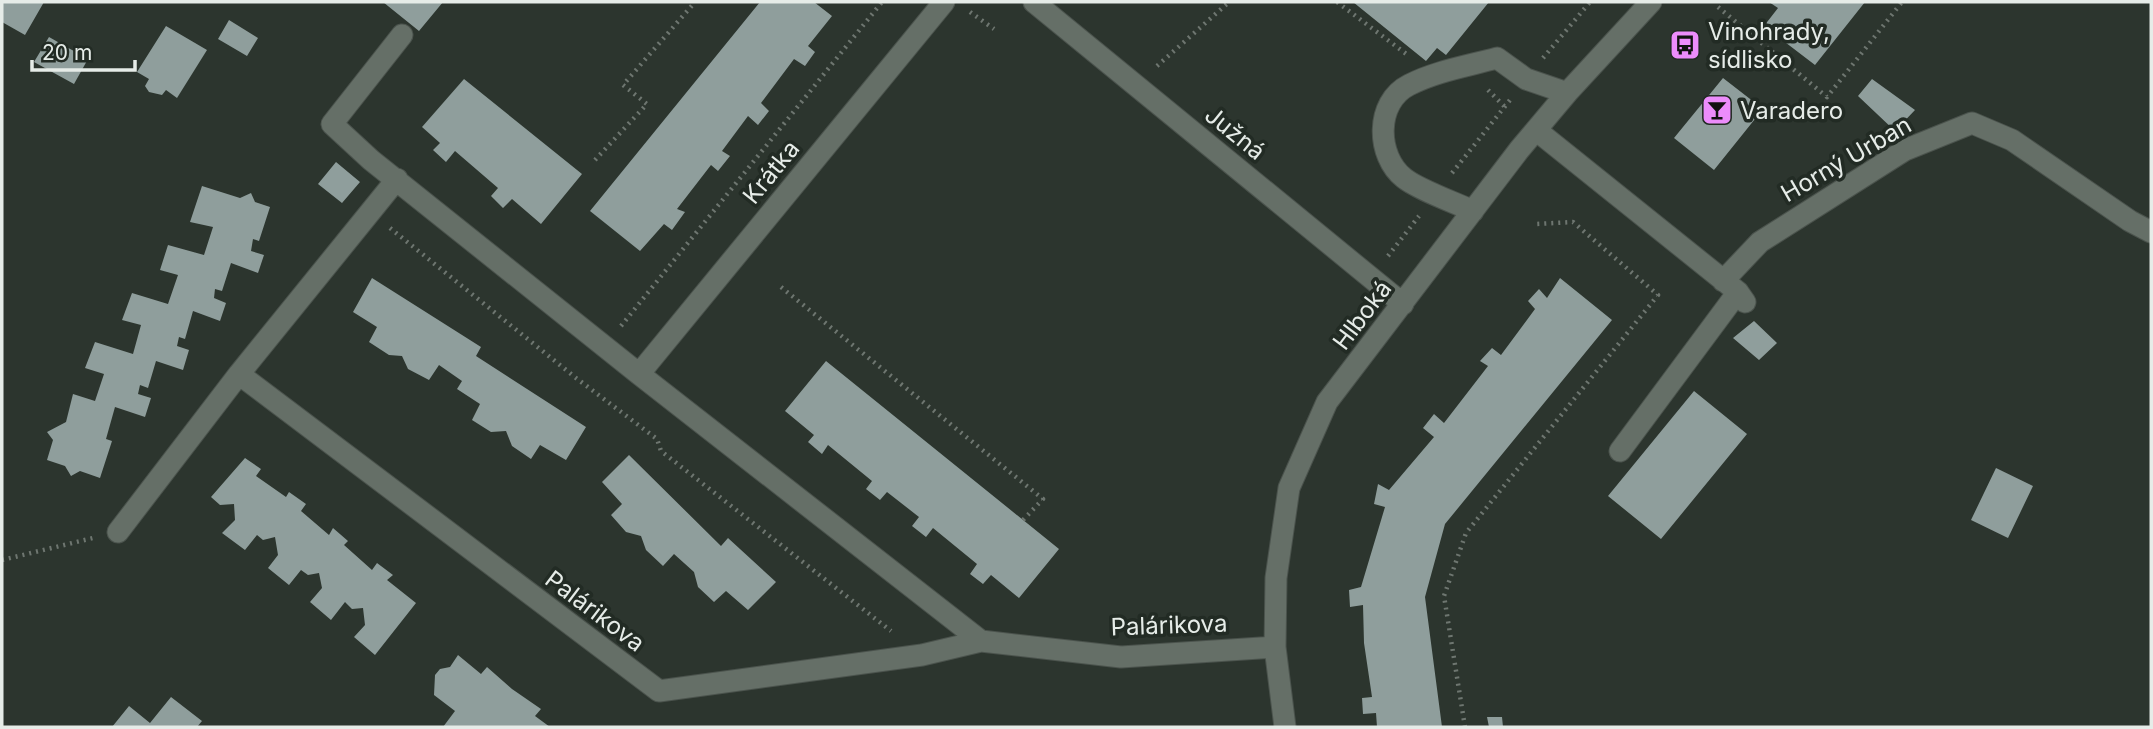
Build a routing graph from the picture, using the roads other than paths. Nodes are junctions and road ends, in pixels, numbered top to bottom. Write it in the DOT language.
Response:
graph roads {
  1 [pos="944,2"];
  2 [pos="1034,2"];
  3 [pos="1651,2"];
  4 [pos="402,35"];
  5 [pos="1567,93"];
  6 [pos="1536,130"];
  7 [pos="397,179"];
  8 [pos="1473,211"];
  9 [pos="2151,232"];
  10 [pos="1735,292"];
  11 [pos="1403,304"];
  12 [pos="239,374"];
  13 [pos="639,374"];
  14 [pos="1620,451"];
  15 [pos="118,532"];
  16 [pos="981,641"];
  17 [pos="1275,647"];
  18 [pos="1285,727"];
  1 -- 13 [label="street, Krátka"];
  2 -- 11 [label="street, Južná"];
  3 -- 5 [label="street, Hlboká"];
  4 -- 7 [label="street"];
  5 -- 6 [label="street, Hlboká"];
  5 -- 8 [label="street"];
  6 -- 8 [label="street, Hlboká"];
  6 -- 10 [label="street"];
  7 -- 12 [label="street"];
  7 -- 13 [label="street"];
  8 -- 11 [label="street, Hlboká"];
  9 -- 10 [label="street, Horný Urban"];
  10 -- 14 [label="street, Horný Urban"];
  11 -- 17 [label="street, Hlboká"];
  12 -- 15 [label="street"];
  12 -- 16 [label="street, Palárikova"];
  13 -- 16 [label="street"];
  16 -- 17 [label="street, Palárikova"];
  17 -- 18 [label="street, Hlboká"];
}
